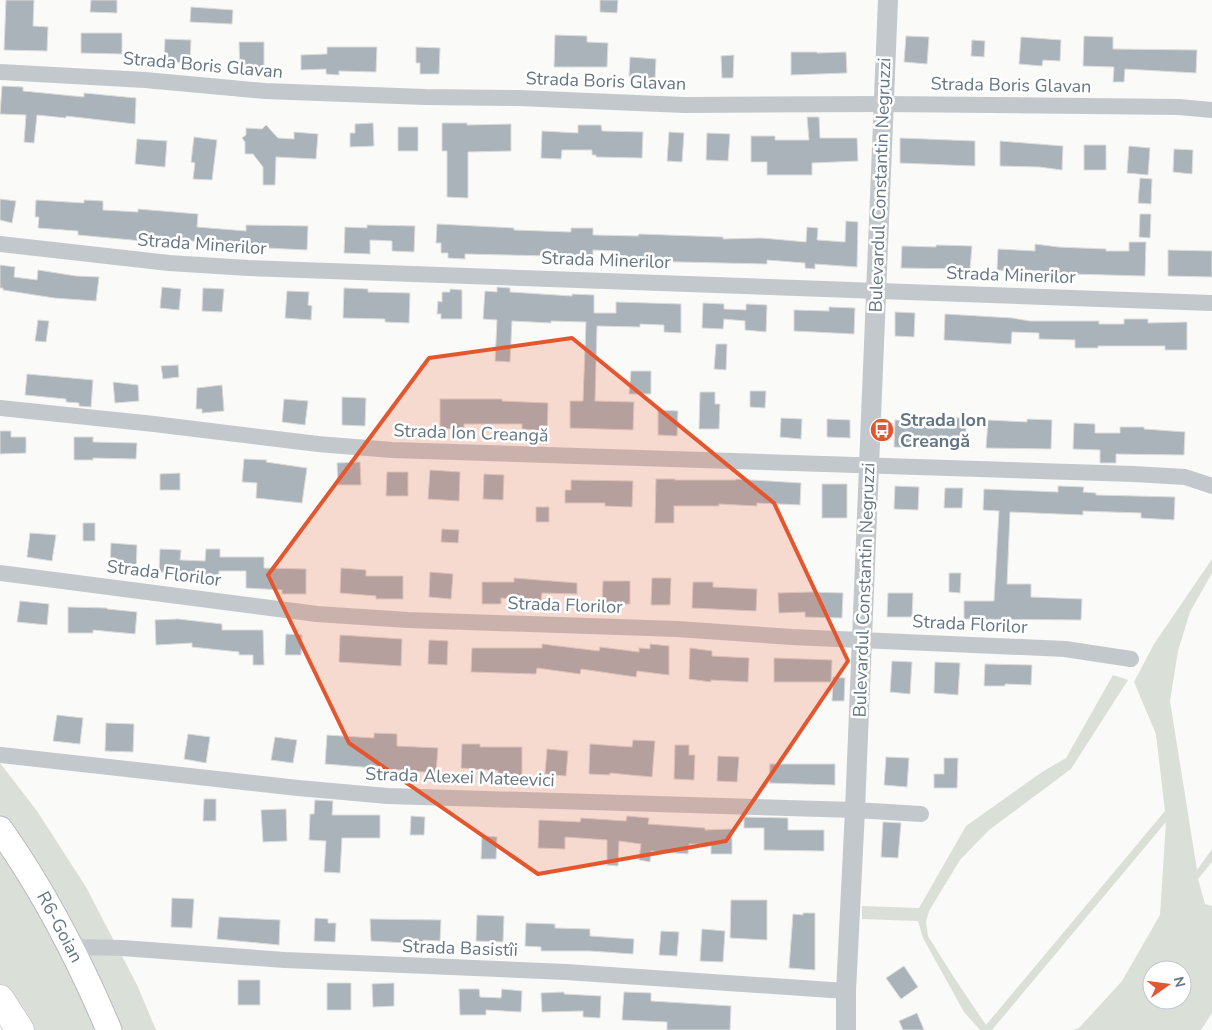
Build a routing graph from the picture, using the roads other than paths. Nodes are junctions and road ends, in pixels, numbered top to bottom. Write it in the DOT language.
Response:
graph roads {
  1 [pos="888,0"];
  2 [pos="0,72"];
  3 [pos="883,104"];
  4 [pos="1212,110"];
  5 [pos="0,244"];
  6 [pos="875,290"];
  7 [pos="1212,303"];
  8 [pos="0,408"];
  9 [pos="869,464"];
  10 [pos="1212,486"];
  11 [pos="0,573"];
  12 [pos="862,640"];
  13 [pos="1131,659"];
  14 [pos="1,755"];
  15 [pos="855,810"];
  16 [pos="920,814"];
  17 [pos="0,828"];
  18 [pos="72,947"];
  19 [pos="846,991"];
  20 [pos="0,998"];
  21 [pos="20,1030"];
  22 [pos="110,1030"];
  23 [pos="846,1030"];
  1 -- 3 [label="street, Bulevardul Constantin Negruzzi"];
  2 -- 3 [label="street, Strada Boris Glavan"];
  3 -- 4 [label="street, Strada Boris Glavan"];
  3 -- 6 [label="street, Bulevardul Constantin Negruzzi"];
  5 -- 6 [label="street, Strada Minerilor"];
  6 -- 7 [label="street, Strada Minerilor"];
  6 -- 9 [label="street, Bulevardul Constantin Negruzzi"];
  8 -- 9 [label="street, Strada Ion Creangă"];
  9 -- 10 [label="street, Strada Ion Creangă"];
  9 -- 12 [label="street, Bulevardul Constantin Negruzzi"];
  11 -- 12 [label="street, Strada Florilor"];
  12 -- 13 [label="street, Strada Florilor"];
  12 -- 15 [label="street, Bulevardul Constantin Negruzzi"];
  14 -- 15 [label="street, Strada Alexei Mateevici"];
  15 -- 16 [label="street, Strada Alexei Mateevici"];
  15 -- 19 [label="street, Bulevardul Constantin Negruzzi"];
  17 -- 18 [label="main road, R6-Goian"];
  18 -- 19 [label="street, Strada Basistîi"];
  18 -- 22 [label="main road, R6-Goian"];
  19 -- 23 [label="street, Bulevardul Constantin Negruzzi"];
  20 -- 21 [label="highway"];
}
